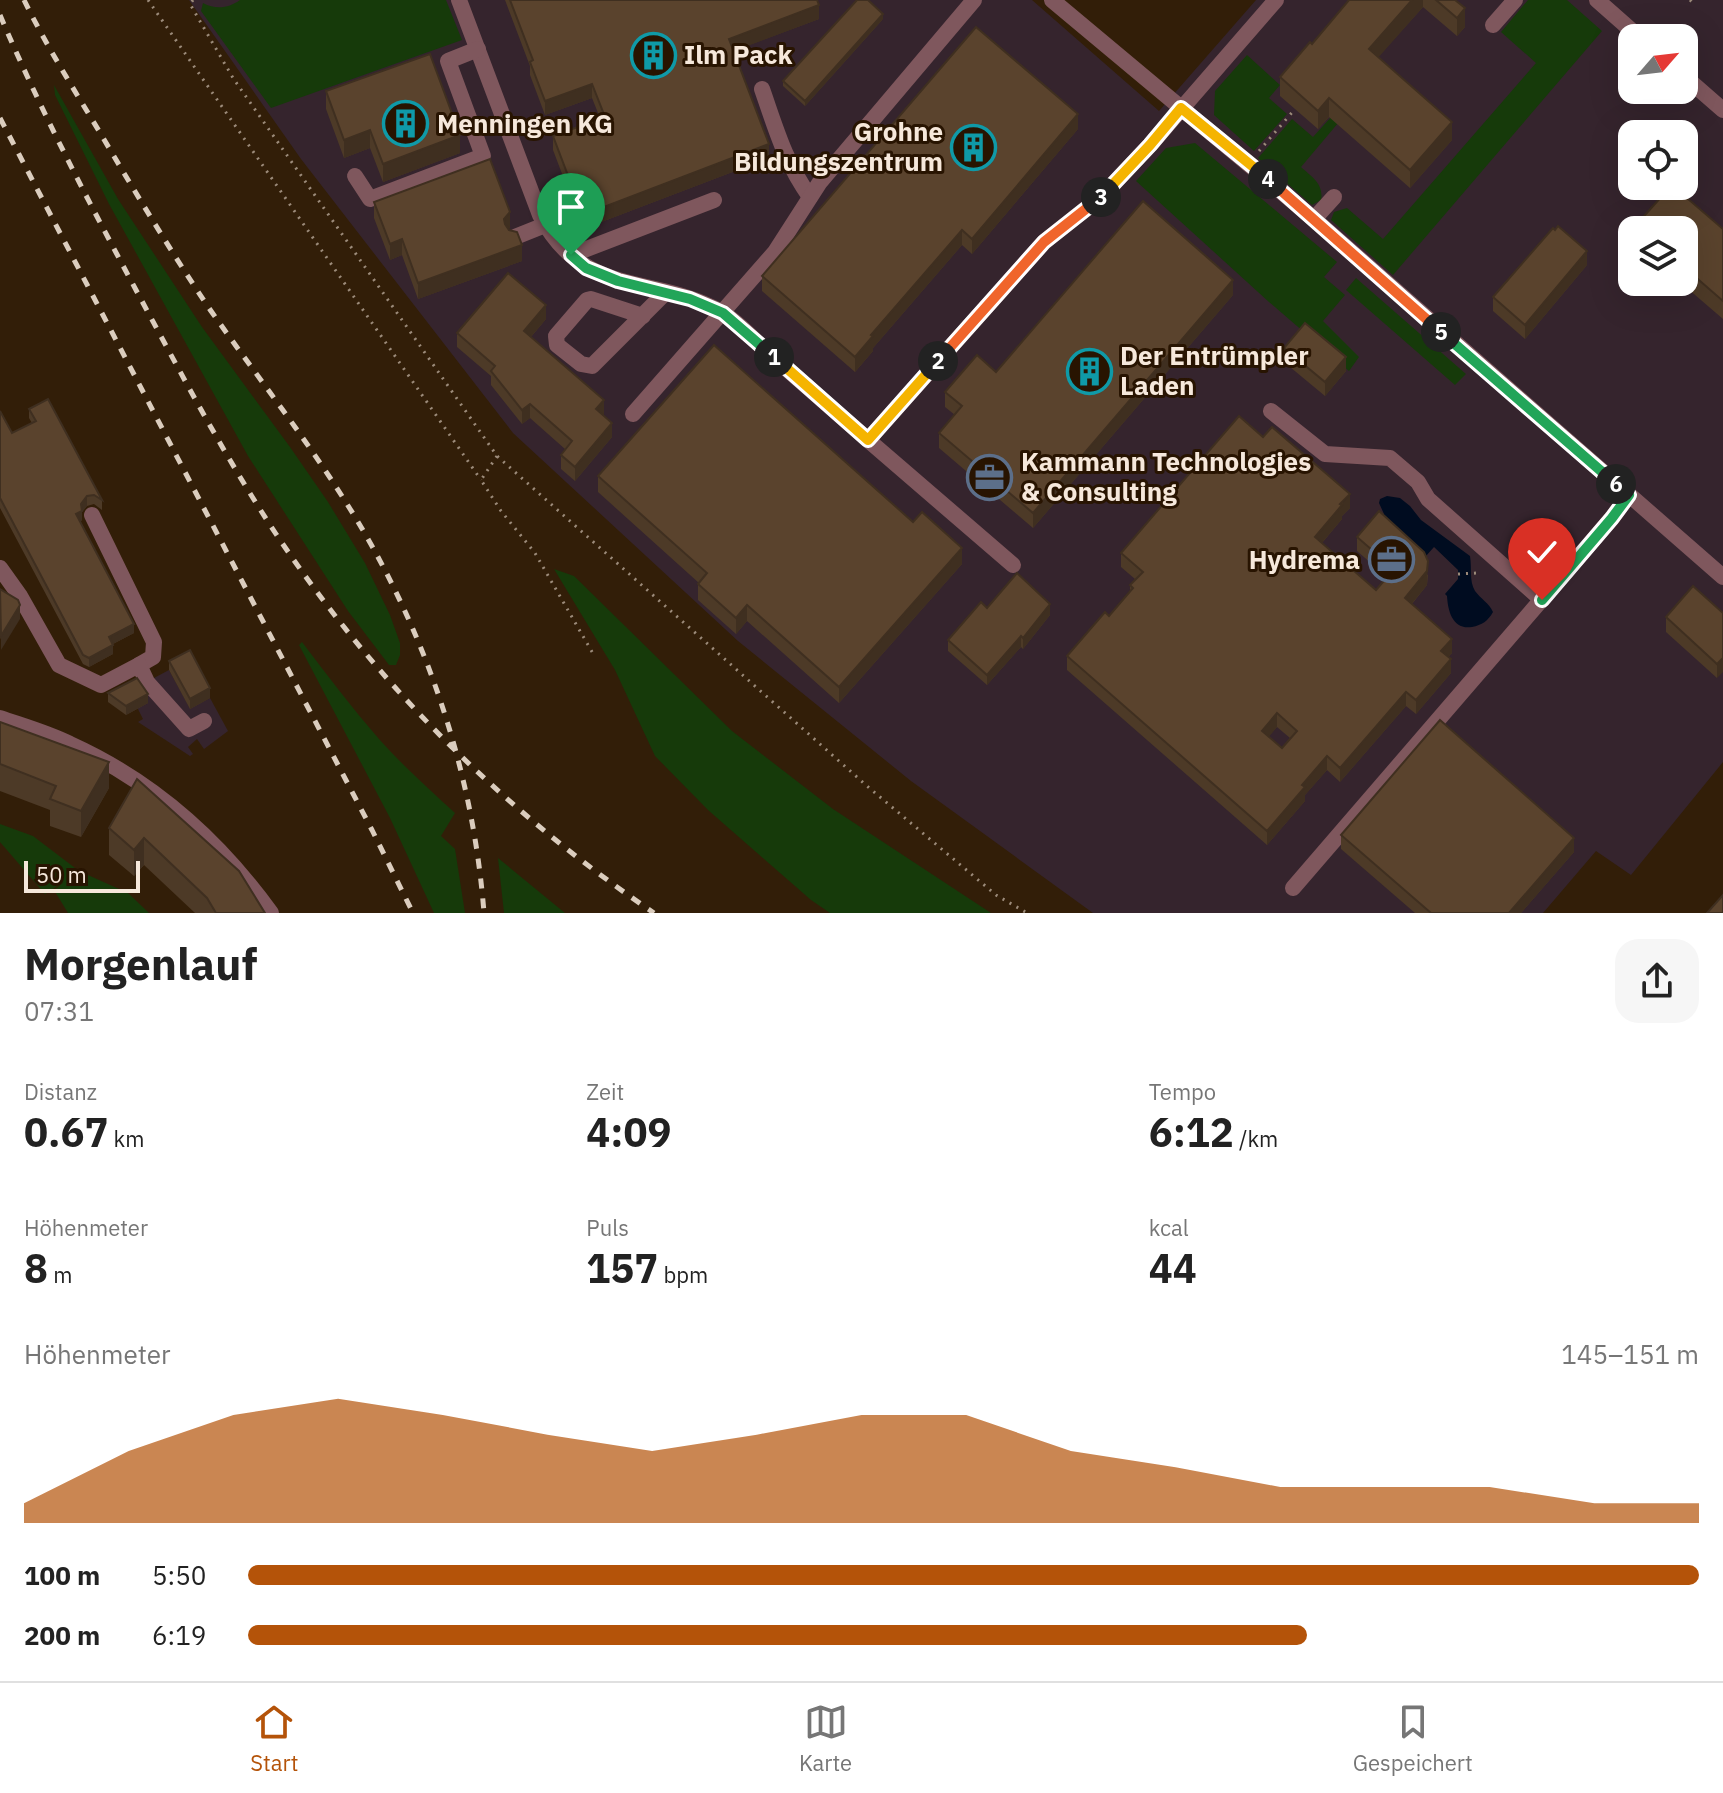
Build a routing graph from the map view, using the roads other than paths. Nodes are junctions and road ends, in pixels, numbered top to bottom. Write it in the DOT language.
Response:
graph roads {
  1 [pos="459,0"];
  2 [pos="974,0"];
  3 [pos="1052,0"];
  4 [pos="1276,0"];
  5 [pos="1515,0"];
  6 [pos="1597,0"];
  7 [pos="1624,24"];
  8 [pos="1493,25"];
  9 [pos="478,49"];
  10 [pos="1698,88"];
  11 [pos="762,89"];
  12 [pos="1181,108"];
  13 [pos="1723,110"];
  14 [pos="355,176"];
  15 [pos="810,197"];
  16 [pos="1334,197"];
  17 [pos="714,200"];
  18 [pos="1314,219"];
  19 [pos="545,225"];
  20 [pos="515,237"];
  21 [pos="571,255"];
  22 [pos="665,293"];
  23 [pos="723,313"];
  24 [pos="643,316"];
  25 [pos="1271,411"];
  26 [pos="633,414"];
  27 [pos="868,440"];
  28 [pos="1629,495"];
  29 [pos="92,515"];
  30 [pos="1013,565"];
  31 [pos="0,568"];
  32 [pos="1723,577"];
  33 [pos="1542,600"];
  34 [pos="139,665"];
  35 [pos="0,718"];
  36 [pos="204,721"];
  37 [pos="1293,888"];
  38 [pos="271,913"];
  1 -- 9 [label="street"];
  2 -- 15 [label="street"];
  3 -- 12 [label="street"];
  4 -- 12 [label="street"];
  5 -- 8 [label="street"];
  6 -- 7 [label="street"];
  9 -- 14 [label="street"];
  9 -- 19 [label="street"];
  10 -- 13 [label="street"];
  11 -- 15 [label="street"];
  12 -- 18 [label="street"];
  12 -- 27 [label="street"];
  15 -- 23 [label="street"];
  16 -- 18 [label="street"];
  17 -- 21 [label="street"];
  18 -- 28 [label="street"];
  19 -- 20 [label="street"];
  19 -- 21 [label="street"];
  21 -- 22 [label="street"];
  22 -- 23 [label="street"];
  22 -- 24 [label="street"];
  23 -- 26 [label="street"];
  23 -- 27 [label="street"];
  24 -- 24 [label="street"];
  25 -- 33 [label="street"];
  27 -- 30 [label="street"];
  28 -- 32 [label="street"];
  28 -- 33 [label="street"];
  29 -- 34 [label="street"];
  31 -- 34 [label="street"];
  33 -- 37 [label="street"];
  34 -- 36 [label="street"];
  35 -- 38 [label="street"];
}
